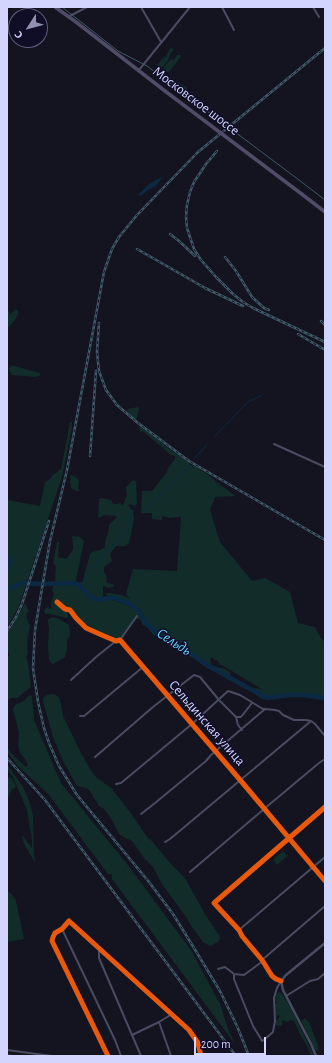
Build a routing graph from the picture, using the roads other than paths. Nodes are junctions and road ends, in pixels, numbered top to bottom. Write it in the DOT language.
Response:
graph roads {
  1 [pos="55,7"];
  2 [pos="87,7"];
  3 [pos="141,7"];
  4 [pos="190,7"];
  5 [pos="222,7"];
  6 [pos="313,7"];
  7 [pos="68,17"];
  8 [pos="319,17"];
  9 [pos="234,30"];
  10 [pos="161,42"];
  11 [pos="138,70"];
  12 [pos="325,212"];
  13 [pos="274,444"];
  14 [pos="325,467"];
  15 [pos="57,602"];
  16 [pos="136,616"];
  17 [pos="120,640"];
  18 [pos="116,641"];
  19 [pos="144,667"];
  20 [pos="71,680"];
  21 [pos="168,696"];
  22 [pos="219,700"];
  23 [pos="252,702"];
  24 [pos="265,710"];
  25 [pos="80,716"];
  26 [pos="236,718"];
  27 [pos="311,722"];
  28 [pos="192,724"];
  29 [pos="242,730"];
  30 [pos="325,736"];
  31 [pos="216,751"];
  32 [pos="95,757"];
  33 [pos="325,760"];
  34 [pos="240,781"];
  35 [pos="116,784"];
  36 [pos="325,807"];
  37 [pos="264,809"];
  38 [pos="141,814"];
  39 [pos="288,838"];
  40 [pos="164,842"];
  41 [pos="325,857"];
  42 [pos="313,868"];
  43 [pos="190,872"];
  44 [pos="325,881"];
  45 [pos="325,906"];
  46 [pos="62,929"];
  47 [pos="239,930"];
  48 [pos="325,943"];
  49 [pos="99,947"];
  50 [pos="262,961"];
  51 [pos="218,969"];
  52 [pos="325,973"];
  53 [pos="234,974"];
  54 [pos="281,981"];
  55 [pos="286,996"];
  56 [pos="172,1014"];
  57 [pos="159,1022"];
  58 [pos="132,1035"];
  59 [pos="7,1050"];
  60 [pos="7,1056"];
  61 [pos="10,1056"];
  62 [pos="52,1056"];
  63 [pos="108,1056"];
  64 [pos="121,1056"];
  65 [pos="141,1056"];
  66 [pos="171,1056"];
  67 [pos="201,1056"];
  68 [pos="316,1056"];
  1 -- 7 [label="main road, Московское шоссе"];
  2 -- 7 [label="street"];
  3 -- 10 [label="street"];
  4 -- 10 [label="street"];
  5 -- 9 [label="street"];
  6 -- 8 [label="street"];
  7 -- 11 [label="main road, Московское шоссе"];
  10 -- 11 [label="street"];
  11 -- 12 [label="main road, Московское шоссе, bridge"];
  13 -- 14 [label="street"];
  15 -- 18 [label="street"];
  16 -- 17 [label="street"];
  17 -- 18 [label="street"];
  17 -- 19 [label="street, Сельдинская улица"];
  18 -- 20 [label="street"];
  19 -- 21 [label="street, Сельдинская улица"];
  19 -- 25 [label="street"];
  21 -- 22 [label="street"];
  21 -- 28 [label="street, Сельдинская улица"];
  21 -- 32 [label="street"];
  22 -- 23 [label="street"];
  22 -- 26 [label="street"];
  22 -- 28 [label="street"];
  23 -- 24 [label="street"];
  23 -- 26 [label="street"];
  24 -- 27 [label="street"];
  24 -- 29 [label="street"];
  26 -- 29 [label="street"];
  27 -- 30 [label="street"];
  27 -- 34 [label="street"];
  28 -- 31 [label="street, Сельдинская улица"];
  28 -- 35 [label="street"];
  29 -- 31 [label="street"];
  31 -- 34 [label="street, Сельдинская улица"];
  31 -- 38 [label="street"];
  33 -- 37 [label="street"];
  34 -- 37 [label="street, Сельдинская улица"];
  34 -- 40 [label="street"];
  36 -- 39 [label="street"];
  37 -- 39 [label="street, Сельдинская улица"];
  37 -- 43 [label="street"];
  39 -- 42 [label="street, Сельдинская улица"];
  39 -- 47 [label="street"];
  41 -- 42 [label="street"];
  42 -- 44 [label="street, Сельдинская улица"];
  42 -- 47 [label="street"];
  45 -- 50 [label="street"];
  46 -- 49 [label="street"];
  46 -- 63 [label="street"];
  46 -- 64 [label="street"];
  47 -- 50 [label="street"];
  48 -- 54 [label="street"];
  49 -- 56 [label="street"];
  49 -- 58 [label="street"];
  50 -- 53 [label="street"];
  50 -- 54 [label="street"];
  51 -- 53 [label="street"];
  52 -- 55 [label="street"];
  53 -- 54 [label="street"];
  54 -- 55 [label="street"];
  55 -- 68 [label="street"];
  56 -- 57 [label="street"];
  56 -- 67 [label="street"];
  57 -- 58 [label="street"];
  57 -- 66 [label="street"];
  58 -- 65 [label="street"];
  59 -- 62 [label="street"];
  60 -- 61 [label="main road"];
}
